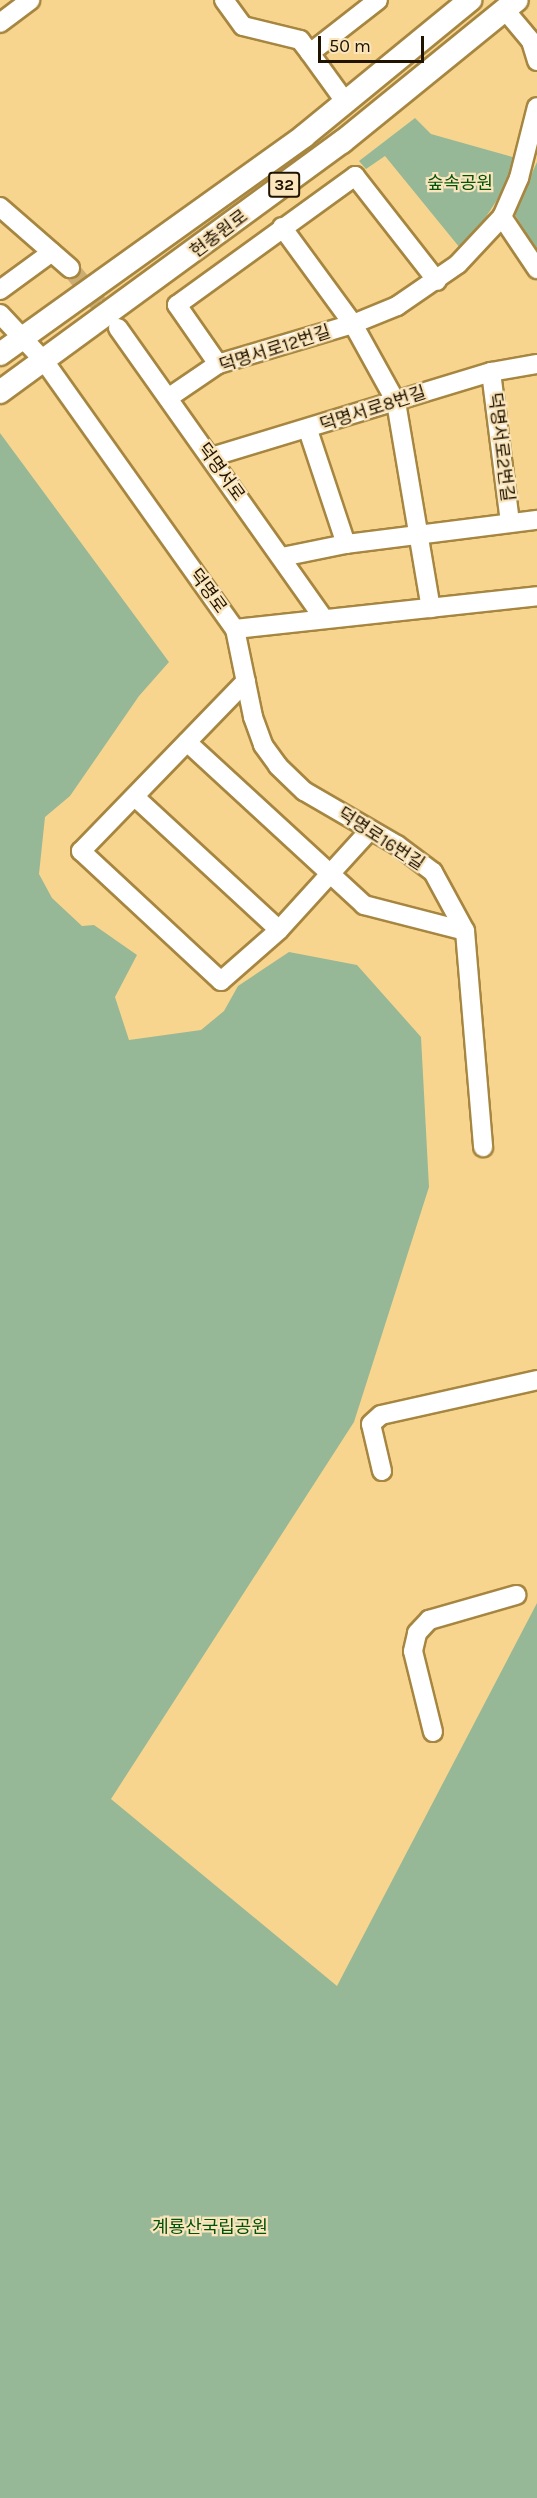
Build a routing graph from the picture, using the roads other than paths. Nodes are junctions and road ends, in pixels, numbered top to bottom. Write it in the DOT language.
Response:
graph roads {
  1 [pos="30,0"];
  2 [pos="224,0"];
  3 [pos="378,0"];
  4 [pos="470,0"];
  5 [pos="511,5"];
  6 [pos="0,23"];
  7 [pos="310,53"];
  8 [pos="537,62"];
  9 [pos="346,103"];
  10 [pos="537,106"];
  11 [pos="0,207"];
  12 [pos="502,217"];
  13 [pos="282,227"];
  14 [pos="52,252"];
  15 [pos="70,268"];
  16 [pos="537,269"];
  17 [pos="437,281"];
  18 [pos="0,290"];
  19 [pos="0,314"];
  20 [pos="353,324"];
  21 [pos="118,328"];
  22 [pos="24,338"];
  23 [pos="0,354"];
  24 [pos="45,362"];
  25 [pos="218,364"];
  26 [pos="537,364"];
  27 [pos="491,372"];
  28 [pos="0,392"];
  29 [pos="168,398"];
  30 [pos="396,402"];
  31 [pos="308,430"];
  32 [pos="211,457"];
  33 [pos="537,520"];
  34 [pos="510,523"];
  35 [pos="421,535"];
  36 [pos="346,544"];
  37 [pos="282,557"];
  38 [pos="537,596"];
  39 [pos="431,608"];
  40 [pos="323,617"];
  41 [pos="235,628"];
  42 [pos="246,681"];
  43 [pos="187,742"];
  44 [pos="135,797"];
  45 [pos="370,830"];
  46 [pos="329,876"];
  47 [pos="279,930"];
  48 [pos="465,931"];
  49 [pos="483,1147"];
  50 [pos="537,1380"];
  51 [pos="382,1471"];
  52 [pos="516,1595"];
  53 [pos="433,1732"];
  1 -- 6 [label="street"];
  2 -- 7 [label="street"];
  3 -- 7 [label="street"];
  4 -- 9 [label="main road, 현충원로 / 32"];
  5 -- 8 [label="street"];
  5 -- 24 [label="main road, 현충원로 / 32"];
  7 -- 9 [label="street"];
  9 -- 22 [label="main road, 현충원로 / 32"];
  10 -- 12 [label="street, 덕명서로12번길"];
  11 -- 14 [label="street"];
  12 -- 16 [label="street"];
  12 -- 17 [label="street, 덕명서로12번길"];
  13 -- 17 [label="street"];
  13 -- 20 [label="street, 덕명서로12번길"];
  13 -- 25 [label="street"];
  14 -- 15 [label="street"];
  14 -- 18 [label="street"];
  17 -- 20 [label="street, 덕명서로12번길"];
  19 -- 22 [label="street, 덕명로"];
  20 -- 25 [label="street, 덕명서로12번길"];
  20 -- 30 [label="street"];
  21 -- 29 [label="street, 덕명서로"];
  22 -- 23 [label="main road, 현충원로 / 32"];
  22 -- 24 [label="street, 덕명로"];
  24 -- 28 [label="main road, 현충원로 / 32"];
  24 -- 41 [label="street, 덕명로"];
  25 -- 29 [label="street, 덕명서로12번길"];
  26 -- 27 [label="street, 덕명서로8번길"];
  27 -- 30 [label="street, 덕명서로8번길"];
  27 -- 34 [label="street, 덕명서로2번길"];
  29 -- 32 [label="street, 덕명서로"];
  30 -- 31 [label="street, 덕명서로8번길"];
  30 -- 35 [label="street"];
  31 -- 32 [label="street, 덕명서로8번길"];
  31 -- 36 [label="street"];
  32 -- 37 [label="street, 덕명서로"];
  33 -- 34 [label="street, 덕명서로2번길"];
  34 -- 35 [label="street, 덕명서로2번길"];
  35 -- 36 [label="street, 덕명서로2번길"];
  35 -- 39 [label="street"];
  36 -- 37 [label="street, 덕명서로2번길"];
  37 -- 40 [label="street, 덕명서로"];
  38 -- 39 [label="street, 덕명로"];
  39 -- 40 [label="street, 덕명로"];
  40 -- 41 [label="street, 덕명로"];
  41 -- 42 [label="street, 덕명로16번길"];
  42 -- 43 [label="street"];
  42 -- 45 [label="street, 덕명로16번길"];
  43 -- 44 [label="street"];
  43 -- 46 [label="street"];
  44 -- 47 [label="street"];
  44 -- 47 [label="street"];
  45 -- 46 [label="street"];
  45 -- 48 [label="street, 덕명로16번길"];
  46 -- 47 [label="street"];
  46 -- 48 [label="street"];
  48 -- 49 [label="street, 덕명로16번길"];
  50 -- 51 [label="street"];
  52 -- 53 [label="street"];
}
